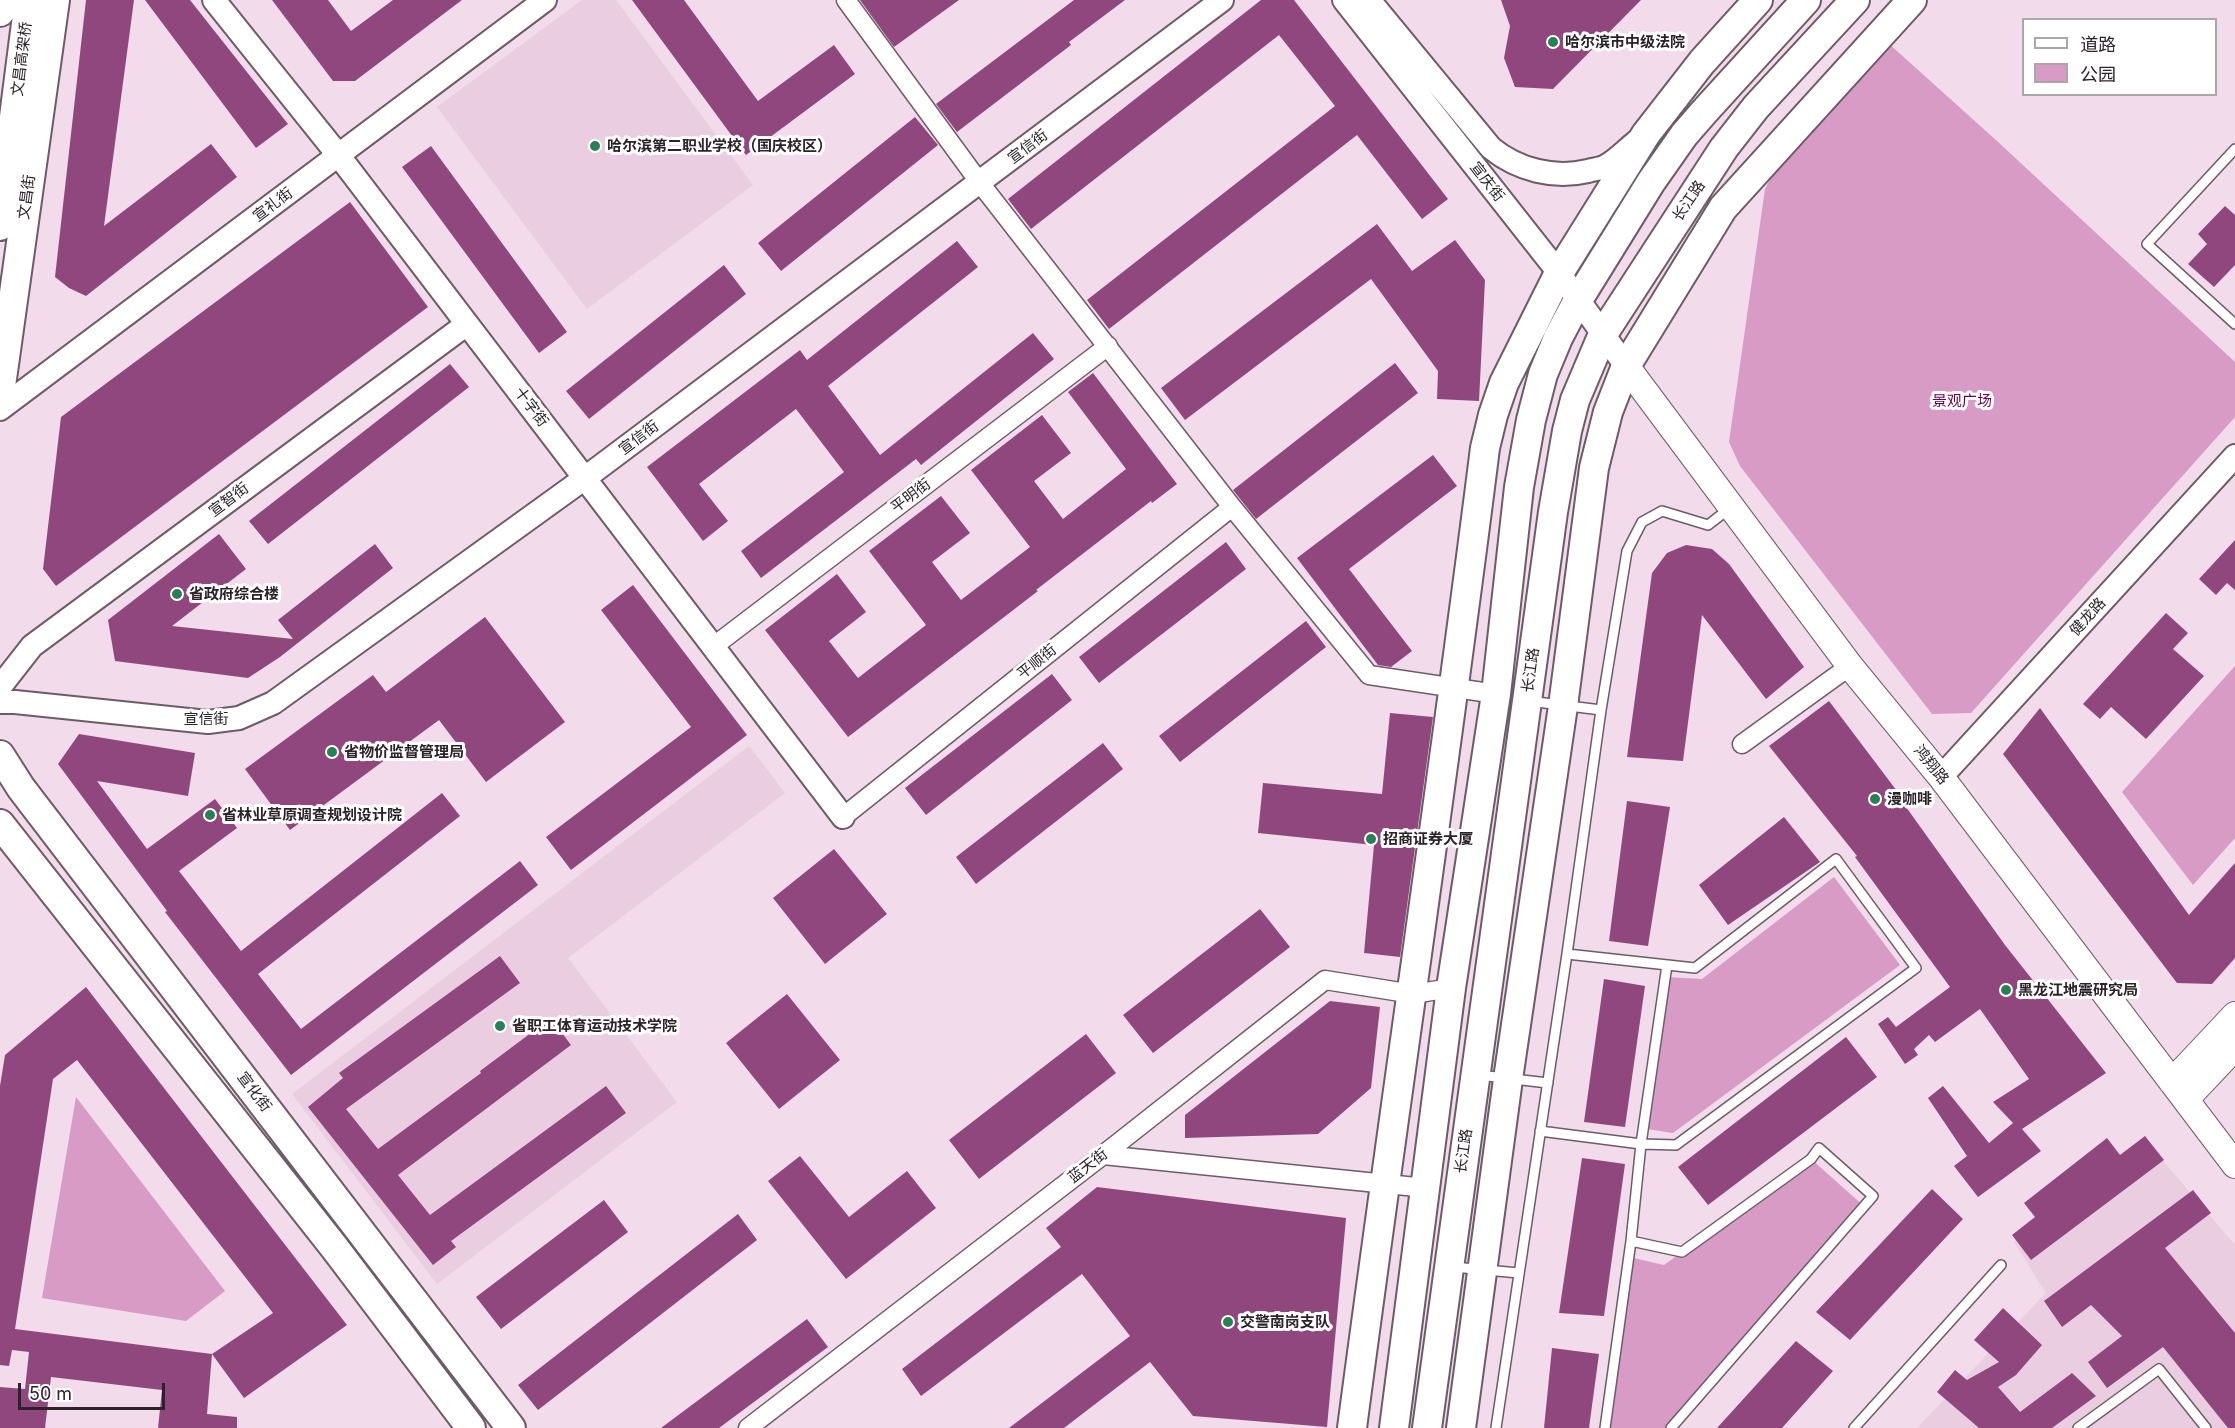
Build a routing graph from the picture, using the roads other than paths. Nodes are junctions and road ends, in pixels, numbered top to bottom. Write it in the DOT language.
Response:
graph roads {
  1 [pos="2,0"];
  2 [pos="30,0"];
  3 [pos="55,0"];
  4 [pos="214,0"];
  5 [pos="545,0"];
  6 [pos="846,0"];
  7 [pos="1222,0"];
  8 [pos="1344,0"];
  9 [pos="1369,0"];
  10 [pos="1758,0"];
  11 [pos="1806,0"];
  12 [pos="1855,0"];
  13 [pos="1912,0"];
  14 [pos="0,12"];
  15 [pos="1646,134"];
  16 [pos="2235,149"];
  17 [pos="339,156"];
  18 [pos="980,183"];
  19 [pos="0,226"];
  20 [pos="1560,273"];
  21 [pos="1578,300"];
  22 [pos="467,324"];
  23 [pos="2235,324"];
  24 [pos="1604,334"];
  25 [pos="1108,345"];
  26 [pos="1626,366"];
  27 [pos="0,393"];
  28 [pos="0,409"];
  29 [pos="2235,456"];
  30 [pos="585,478"];
  31 [pos="1232,507"];
  32 [pos="1731,508"];
  33 [pos="714,646"];
  34 [pos="1850,666"];
  35 [pos="0,687"];
  36 [pos="1455,688"];
  37 [pos="1496,694"];
  38 [pos="1526,701"];
  39 [pos="0,702"];
  40 [pos="1563,706"];
  41 [pos="1601,710"];
  42 [pos="1742,744"];
  43 [pos="0,755"];
  44 [pos="1941,777"];
  45 [pos="843,817"];
  46 [pos="0,824"];
  47 [pos="1567,954"];
  48 [pos="1667,965"];
  49 [pos="1451,988"];
  50 [pos="1413,994"];
  51 [pos="2235,1015"];
  52 [pos="2235,1047"];
  53 [pos="1475,1075"];
  54 [pos="1508,1078"];
  55 [pos="1548,1083"];
  56 [pos="2179,1091"];
  57 [pos="1540,1131"];
  58 [pos="1641,1144"];
  59 [pos="1103,1155"];
  60 [pos="2235,1165"];
  61 [pos="1384,1184"];
  62 [pos="1425,1188"];
  63 [pos="1631,1241"];
  64 [pos="2001,1265"];
  65 [pos="1448,1266"];
  66 [pos="1482,1270"];
  67 [pos="1519,1273"];
  68 [pos="471,1428"];
  69 [pos="512,1428"];
  70 [pos="748,1428"];
  71 [pos="1352,1428"];
  72 [pos="1394,1428"];
  73 [pos="1427,1428"];
  74 [pos="1461,1428"];
  75 [pos="1496,1428"];
  76 [pos="1605,1428"];
  77 [pos="1671,1428"];
  78 [pos="1854,1428"];
  79 [pos="2078,1428"];
  80 [pos="2206,1428"];
  1 -- 14 [label="main road, 文昌高架桥"];
  2 -- 19 [label="main road, 文昌高架桥"];
  3 -- 27 [label="main road, 文昌街"];
  4 -- 17 [label="street, 十字街"];
  5 -- 17 [label="street, 宣礼街"];
  6 -- 18 [label="street"];
  7 -- 18 [label="street, 宣信街"];
  8 -- 20 [label="street, 宣庆街"];
  9 -- 15 [label="street"];
  10 -- 15 [label="main road"];
  11 -- 21 [label="main road, 长江路"];
  12 -- 24 [label="main road, 长江路"];
  13 -- 26 [label="main road"];
  15 -- 20 [label="main road"];
  16 -- 23 [label="lane"];
  17 -- 22 [label="street, 十字街"];
  17 -- 28 [label="street, 宣礼街"];
  18 -- 25 [label="street"];
  18 -- 30 [label="street, 宣信街"];
  20 -- 21 [label="street, 宣庆街"];
  20 -- 36 [label="main road"];
  21 -- 24 [label="street, 宣庆街"];
  21 -- 37 [label="main road, 长江路"];
  22 -- 30 [label="street, 十字街"];
  22 -- 35 [label="street, 宣智街"];
  24 -- 26 [label="street, 宣庆街"];
  24 -- 38 [label="main road, 长江路"];
  25 -- 31 [label="street"];
  25 -- 33 [label="street, 平明街"];
  26 -- 32 [label="main road, 鸿翔路"];
  26 -- 40 [label="main road"];
  29 -- 44 [label="street, 健龙路"];
  30 -- 33 [label="street, 十字街"];
  30 -- 39 [label="street, 宣信街"];
  31 -- 36 [label="street"];
  31 -- 45 [label="street, 平顺街"];
  32 -- 34 [label="main road, 鸿翔路"];
  32 -- 41 [label="lane"];
  33 -- 45 [label="street, 十字街"];
  34 -- 42 [label="street"];
  34 -- 44 [label="main road, 鸿翔路"];
  36 -- 37 [label="street"];
  36 -- 50 [label="main road"];
  37 -- 49 [label="main road, 长江路"];
  38 -- 40 [label="lane"];
  38 -- 53 [label="main road, 长江路"];
  40 -- 41 [label="lane"];
  40 -- 54 [label="main road"];
  41 -- 47 [label="lane"];
  43 -- 69 [label="main road, 宣化街"];
  44 -- 56 [label="main road, 鸿翔路"];
  46 -- 68 [label="main road"];
  47 -- 48 [label="lane"];
  47 -- 55 [label="lane"];
  48 -- 58 [label="lane"];
  48 -- 58 [label="lane"];
  49 -- 50 [label="street, 蓝天街"];
  49 -- 62 [label="main road, 长江路"];
  50 -- 59 [label="street, 蓝天街"];
  50 -- 61 [label="main road"];
  51 -- 56 [label="main road"];
  52 -- 56 [label="main road"];
  53 -- 54 [label="lane"];
  53 -- 65 [label="main road, 长江路"];
  54 -- 55 [label="lane"];
  54 -- 66 [label="main road"];
  55 -- 57 [label="lane"];
  56 -- 60 [label="main road, 鸿翔路"];
  57 -- 58 [label="lane"];
  57 -- 67 [label="lane"];
  58 -- 63 [label="lane"];
  59 -- 61 [label="street"];
  59 -- 70 [label="street, 蓝天街"];
  61 -- 62 [label="street"];
  61 -- 71 [label="main road"];
  62 -- 72 [label="main road, 长江路"];
  63 -- 76 [label="lane"];
  63 -- 77 [label="lane"];
  64 -- 78 [label="lane"];
  65 -- 66 [label="lane"];
  65 -- 73 [label="main road, 长江路"];
  66 -- 67 [label="lane"];
  66 -- 74 [label="main road"];
  67 -- 75 [label="lane"];
  79 -- 80 [label="lane"];
}
